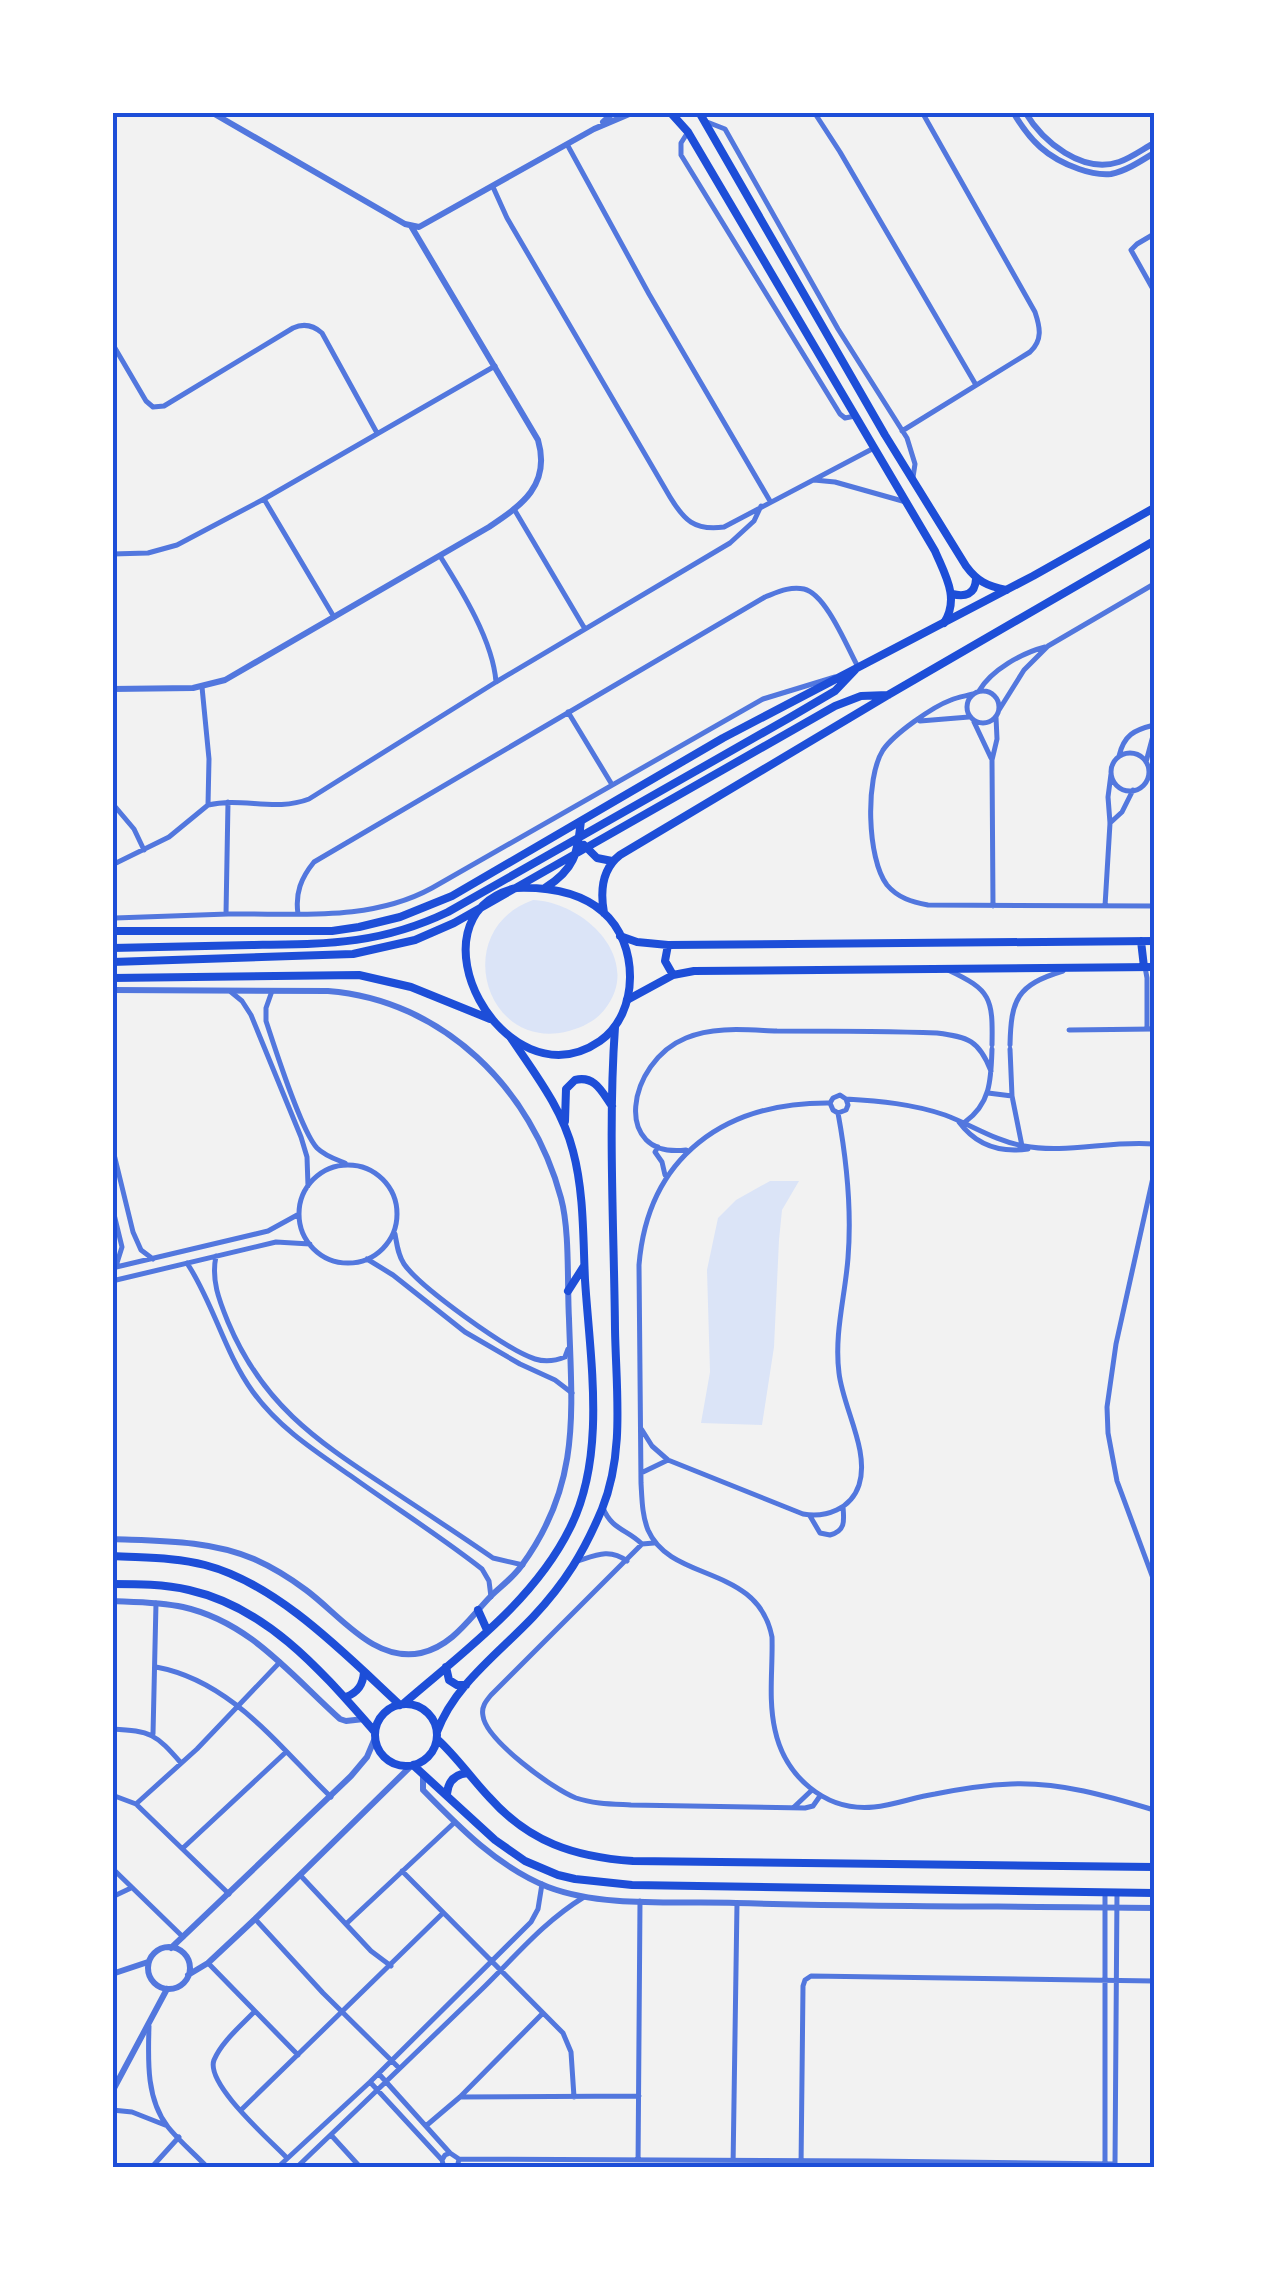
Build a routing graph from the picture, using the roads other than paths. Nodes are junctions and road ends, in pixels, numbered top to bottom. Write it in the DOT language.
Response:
graph roads {
  1 [pos="211,112"];
  2 [pos="614,112"];
  3 [pos="634,112"];
  4 [pos="670,112"];
  5 [pos="699,112"];
  6 [pos="814,112"];
  7 [pos="922,112"];
  8 [pos="1013,112"];
  9 [pos="1025,112"];
  10 [pos="705,122"];
  11 [pos="594,130"];
  12 [pos="688,132"];
  13 [pos="1154,142"];
  14 [pos="568,146"];
  15 [pos="1154,153"];
  16 [pos="493,187"];
  17 [pos="758,187"];
  18 [pos="747,193"];
  19 [pos="412,226"];
  20 [pos="1154,234"];
  21 [pos="1154,292"];
  22 [pos="838,330"];
  23 [pos="828,336"];
  24 [pos="112,342"];
  25 [pos="495,366"];
  26 [pos="871,382"];
  27 [pos="976,385"];
  28 [pos="860,389"];
  29 [pos="855,416"];
  30 [pos="902,431"];
  31 [pos="378,433"];
  32 [pos="874,448"];
  33 [pos="812,479"];
  34 [pos="913,480"];
  35 [pos="264,499"];
  36 [pos="770,501"];
  37 [pos="906,502"];
  38 [pos="761,506"];
  39 [pos="1154,508"];
  40 [pos="514,509"];
  41 [pos="1154,541"];
  42 [pos="112,554"];
  43 [pos="440,556"];
  44 [pos="976,579"];
  45 [pos="1154,584"];
  46 [pos="1006,590"];
  47 [pos="952,594"];
  48 [pos="334,617"];
  49 [pos="944,623"];
  50 [pos="585,629"];
  51 [pos="1048,646"];
  52 [pos="858,667"];
  53 [pos="847,673"];
  54 [pos="496,682"];
  55 [pos="202,687"];
  56 [pos="112,688"];
  57 [pos="976,692"];
  58 [pos="888,694"];
  59 [pos="568,712"];
  60 [pos="997,714"];
  61 [pos="971,719"];
  62 [pos="917,721"];
  63 [pos="1154,724"];
  64 [pos="1154,732"];
  65 [pos="1119,756"];
  66 [pos="992,760"];
  67 [pos="1146,762"];
  68 [pos="1111,774"];
  69 [pos="1145,782"];
  70 [pos="1154,783"];
  71 [pos="612,784"];
  72 [pos="1132,790"];
  73 [pos="228,802"];
  74 [pos="112,803"];
  75 [pos="208,805"];
  76 [pos="584,819"];
  77 [pos="1110,824"];
  78 [pos="144,850"];
  79 [pos="612,861"];
  80 [pos="112,865"];
  81 [pos="544,889"];
  82 [pos="436,903"];
  83 [pos="484,905"];
  84 [pos="993,906"];
  85 [pos="1105,906"];
  86 [pos="1154,906"];
  87 [pos="604,912"];
  88 [pos="226,914"];
  89 [pos="298,914"];
  90 [pos="112,918"];
  91 [pos="112,932"];
  92 [pos="620,936"];
  93 [pos="1141,941"];
  94 [pos="1154,941"];
  95 [pos="668,945"];
  96 [pos="112,948"];
  97 [pos="112,962"];
  98 [pos="1150,966"];
  99 [pos="1076,967"];
  100 [pos="942,968"];
  101 [pos="672,975"];
  102 [pos="112,978"];
  103 [pos="167,978"];
  104 [pos="112,990"];
  105 [pos="168,990"];
  106 [pos="228,991"];
  107 [pos="272,991"];
  108 [pos="627,1000"];
  109 [pos="265,1013"];
  110 [pos="252,1014"];
  111 [pos="494,1021"];
  112 [pos="615,1027"];
  113 [pos="1151,1029"];
  114 [pos="1069,1030"];
  115 [pos="511,1038"];
  116 [pos="991,1071"];
  117 [pos="988,1093"];
  118 [pos="1012,1096"];
  119 [pos="846,1099"];
  120 [pos="830,1102"];
  121 [pos="612,1106"];
  122 [pos="838,1113"];
  123 [pos="957,1120"];
  124 [pos="964,1123"];
  125 [pos="565,1126"];
  126 [pos="1154,1144"];
  127 [pos="314,1145"];
  128 [pos="112,1146"];
  129 [pos="1022,1146"];
  130 [pos="658,1147"];
  131 [pos="1034,1148"];
  132 [pos="305,1150"];
  133 [pos="689,1150"];
  134 [pos="348,1164"];
  135 [pos="1154,1173"];
  136 [pos="665,1179"];
  137 [pos="308,1186"];
  138 [pos="112,1206"];
  139 [pos="299,1214"];
  140 [pos="395,1230"];
  141 [pos="268,1231"];
  142 [pos="133,1232"];
  143 [pos="120,1237"];
  144 [pos="276,1242"];
  145 [pos="310,1244"];
  146 [pos="216,1256"];
  147 [pos="153,1259"];
  148 [pos="367,1259"];
  149 [pos="187,1263"];
  150 [pos="404,1264"];
  151 [pos="584,1266"];
  152 [pos="114,1268"];
  153 [pos="394,1269"];
  154 [pos="112,1281"];
  155 [pos="207,1282"];
  156 [pos="568,1290"];
  157 [pos="570,1346"];
  158 [pos="549,1361"];
  159 [pos="544,1375"];
  160 [pos="572,1393"];
  161 [pos="640,1428"];
  162 [pos="310,1434"];
  163 [pos="303,1444"];
  164 [pos="668,1460"];
  165 [pos="641,1473"];
  166 [pos="843,1507"];
  167 [pos="602,1508"];
  168 [pos="810,1516"];
  169 [pos="112,1540"];
  170 [pos="642,1544"];
  171 [pos="657,1544"];
  172 [pos="486,1553"];
  173 [pos="112,1556"];
  174 [pos="578,1561"];
  175 [pos="627,1562"];
  176 [pos="523,1565"];
  177 [pos="482,1568"];
  178 [pos="1154,1581"];
  179 [pos="112,1584"];
  180 [pos="490,1597"];
  181 [pos="112,1601"];
  182 [pos="156,1603"];
  183 [pos="478,1610"];
  184 [pos="488,1630"];
  185 [pos="280,1662"];
  186 [pos="156,1666"];
  187 [pos="446,1667"];
  188 [pos="364,1672"];
  189 [pos="466,1686"];
  190 [pos="346,1697"];
  191 [pos="238,1705"];
  192 [pos="402,1705"];
  193 [pos="364,1718"];
  194 [pos="112,1729"];
  195 [pos="153,1734"];
  196 [pos="376,1735"];
  197 [pos="437,1736"];
  198 [pos="286,1752"];
  199 [pos="181,1762"];
  200 [pos="412,1766"];
  201 [pos="468,1773"];
  202 [pos="423,1775"];
  203 [pos="812,1790"];
  204 [pos="112,1794"];
  205 [pos="447,1794"];
  206 [pos="820,1796"];
  207 [pos="331,1797"];
  208 [pos="136,1804"];
  209 [pos="794,1808"];
  210 [pos="1154,1810"];
  211 [pos="455,1822"];
  212 [pos="182,1848"];
  213 [pos="634,1860"];
  214 [pos="112,1868"];
  215 [pos="1154,1868"];
  216 [pos="402,1871"];
  217 [pos="300,1875"];
  218 [pos="542,1884"];
  219 [pos="632,1885"];
  220 [pos="131,1888"];
  221 [pos="1105,1892"];
  222 [pos="1118,1892"];
  223 [pos="1154,1893"];
  224 [pos="229,1894"];
  225 [pos="112,1897"];
  226 [pos="584,1897"];
  227 [pos="640,1901"];
  228 [pos="737,1903"];
  229 [pos="1104,1906"];
  230 [pos="1117,1908"];
  231 [pos="1154,1908"];
  232 [pos="443,1913"];
  233 [pos="256,1919"];
  234 [pos="346,1924"];
  235 [pos="183,1937"];
  236 [pos="171,1948"];
  237 [pos="493,1960"];
  238 [pos="149,1961"];
  239 [pos="208,1963"];
  240 [pos="391,1966"];
  241 [pos="502,1970"];
  242 [pos="112,1974"];
  243 [pos="188,1976"];
  244 [pos="1105,1980"];
  245 [pos="1116,1980"];
  246 [pos="1154,1981"];
  247 [pos="167,1988"];
  248 [pos="255,2011"];
  249 [pos="342,2012"];
  250 [pos="542,2014"];
  251 [pos="149,2025"];
  252 [pos="298,2055"];
  253 [pos="391,2060"];
  254 [pos="399,2068"];
  255 [pos="378,2073"];
  256 [pos="386,2081"];
  257 [pos="370,2082"];
  258 [pos="377,2090"];
  259 [pos="112,2092"];
  260 [pos="639,2096"];
  261 [pos="460,2097"];
  262 [pos="574,2097"];
  263 [pos="112,2110"];
  264 [pos="241,2110"];
  265 [pos="168,2126"];
  266 [pos="427,2126"];
  267 [pos="331,2135"];
  268 [pos="179,2138"];
  269 [pos="450,2154"];
  270 [pos="288,2158"];
  271 [pos="459,2159"];
  272 [pos="443,2164"];
  273 [pos="638,2164"];
  274 [pos="733,2164"];
  275 [pos="801,2164"];
  276 [pos="911,2165"];
  277 [pos="924,2165"];
  278 [pos="1105,2166"];
  279 [pos="1115,2166"];
  280 [pos="151,2168"];
  281 [pos="208,2168"];
  282 [pos="277,2168"];
  283 [pos="296,2168"];
  284 [pos="360,2168"];
  285 [pos="457,2168"];
  1 -- 19 [label="street"];
  2 -- 11 [label="street"];
  3 -- 11 [label="street"];
  4 -- 12 [label="main road"];
  5 -- 10 [label="main road"];
  6 -- 27 [label="street"];
  7 -- 27 [label="street"];
  8 -- 15 [label="street"];
  9 -- 13 [label="street"];
  10 -- 12 [label="main road"];
  10 -- 17 [label="street"];
  10 -- 18 [label="main road"];
  11 -- 14 [label="street"];
  12 -- 29 [label="main road"];
  12 -- 29 [label="street"];
  14 -- 16 [label="street"];
  14 -- 36 [label="street"];
  16 -- 19 [label="street"];
  16 -- 38 [label="street"];
  17 -- 18 [label="main road"];
  17 -- 22 [label="street"];
  18 -- 23 [label="main road"];
  19 -- 25 [label="street"];
  20 -- 21 [label="street"];
  22 -- 23 [label="main road"];
  22 -- 26 [label="street"];
  23 -- 28 [label="main road"];
  24 -- 31 [label="street"];
  25 -- 31 [label="street"];
  25 -- 40 [label="street"];
  26 -- 28 [label="main road"];
  26 -- 30 [label="street"];
  27 -- 30 [label="street"];
  28 -- 34 [label="main road"];
  29 -- 32 [label="main road"];
  30 -- 34 [label="street"];
  31 -- 35 [label="street"];
  32 -- 33 [label="street"];
  32 -- 37 [label="main road"];
  33 -- 36 [label="street"];
  33 -- 37 [label="street"];
  34 -- 44 [label="main road"];
  35 -- 42 [label="street"];
  35 -- 48 [label="street"];
  36 -- 38 [label="street"];
  37 -- 47 [label="main road"];
  38 -- 50 [label="street"];
  39 -- 46 [label="main road"];
  40 -- 43 [label="street"];
  40 -- 50 [label="street"];
  41 -- 58 [label="main road"];
  43 -- 48 [label="street"];
  43 -- 54 [label="street"];
  44 -- 46 [label="main road"];
  44 -- 47 [label="main road"];
  45 -- 51 [label="street"];
  46 -- 49 [label="main road"];
  47 -- 49 [label="main road"];
  48 -- 55 [label="street"];
  49 -- 52 [label="main road"];
  50 -- 54 [label="street"];
  51 -- 57 [label="street"];
  51 -- 60 [label="street"];
  52 -- 53 [label="main road"];
  52 -- 59 [label="street"];
  52 -- 96 [label="main road"];
  53 -- 71 [label="street"];
  53 -- 76 [label="main road"];
  54 -- 73 [label="street"];
  55 -- 56 [label="street"];
  55 -- 75 [label="street"];
  57 -- 60 [label="street"];
  57 -- 61 [label="street"];
  57 -- 62 [label="street"];
  58 -- 79 [label="main road"];
  58 -- 97 [label="main road"];
  59 -- 71 [label="street"];
  59 -- 89 [label="street"];
  60 -- 61 [label="street"];
  60 -- 66 [label="street"];
  61 -- 62 [label="street"];
  61 -- 66 [label="street"];
  62 -- 84 [label="street"];
  63 -- 65 [label="street"];
  64 -- 67 [label="street"];
  65 -- 67 [label="street"];
  65 -- 68 [label="street"];
  66 -- 84 [label="street"];
  67 -- 69 [label="street"];
  68 -- 72 [label="street"];
  68 -- 77 [label="street"];
  69 -- 70 [label="street"];
  69 -- 72 [label="street"];
  71 -- 89 [label="street"];
  72 -- 77 [label="street"];
  73 -- 75 [label="street"];
  73 -- 88 [label="street"];
  74 -- 78 [label="street"];
  75 -- 78 [label="street"];
  76 -- 79 [label="main road"];
  76 -- 81 [label="main road"];
  76 -- 82 [label="main road"];
  77 -- 85 [label="street"];
  78 -- 80 [label="street"];
  79 -- 87 [label="main road"];
  81 -- 83 [label="main road"];
  81 -- 87 [label="main road"];
  82 -- 83 [label="main road"];
  82 -- 91 [label="main road"];
  83 -- 111 [label="main road"];
  84 -- 85 [label="street"];
  85 -- 86 [label="street"];
  87 -- 92 [label="main road"];
  88 -- 89 [label="street"];
  88 -- 90 [label="street"];
  92 -- 95 [label="main road"];
  92 -- 108 [label="main road"];
  93 -- 94 [label="main road"];
  93 -- 95 [label="main road"];
  93 -- 98 [label="main road"];
  95 -- 101 [label="main road"];
  98 -- 99 [label="main road"];
  98 -- 113 [label="street"];
  99 -- 100 [label="main road"];
  99 -- 118 [label="street"];
  100 -- 101 [label="main road"];
  100 -- 116 [label="street"];
  101 -- 108 [label="main road"];
  102 -- 103 [label="main road"];
  103 -- 105 [label="main road"];
  103 -- 111 [label="main road"];
  104 -- 105 [label="street"];
  105 -- 106 [label="street"];
  106 -- 107 [label="street"];
  106 -- 110 [label="street"];
  107 -- 109 [label="street"];
  107 -- 156 [label="street"];
  108 -- 112 [label="main road"];
  109 -- 110 [label="street"];
  109 -- 127 [label="street"];
  110 -- 132 [label="street"];
  111 -- 115 [label="main road"];
  112 -- 115 [label="main road"];
  112 -- 121 [label="main road"];
  113 -- 114 [label="street"];
  115 -- 125 [label="main road"];
  116 -- 117 [label="street"];
  116 -- 130 [label="street"];
  117 -- 118 [label="street"];
  117 -- 124 [label="street"];
  118 -- 129 [label="street"];
  119 -- 120 [label="street"];
  119 -- 122 [label="street"];
  119 -- 123 [label="street"];
  120 -- 122 [label="street"];
  120 -- 133 [label="street"];
  121 -- 125 [label="main road"];
  121 -- 167 [label="main road"];
  122 -- 166 [label="street"];
  123 -- 124 [label="street"];
  123 -- 131 [label="street"];
  124 -- 129 [label="street"];
  125 -- 151 [label="main road"];
  126 -- 131 [label="street"];
  127 -- 132 [label="street"];
  127 -- 134 [label="street"];
  128 -- 142 [label="street"];
  129 -- 131 [label="street"];
  130 -- 133 [label="street"];
  130 -- 136 [label="street"];
  132 -- 137 [label="street"];
  133 -- 136 [label="street"];
  134 -- 137 [label="street"];
  134 -- 140 [label="street"];
  135 -- 178 [label="street"];
  136 -- 161 [label="street"];
  137 -- 139 [label="street"];
  138 -- 143 [label="street"];
  139 -- 141 [label="street"];
  139 -- 145 [label="street"];
  140 -- 148 [label="street"];
  140 -- 150 [label="street"];
  141 -- 144 [label="street"];
  141 -- 147 [label="street"];
  142 -- 143 [label="street"];
  142 -- 147 [label="street"];
  143 -- 152 [label="street"];
  144 -- 145 [label="street"];
  144 -- 146 [label="street"];
  145 -- 148 [label="street"];
  146 -- 149 [label="street"];
  146 -- 155 [label="street"];
  147 -- 152 [label="street"];
  148 -- 153 [label="street"];
  149 -- 154 [label="street"];
  149 -- 155 [label="street"];
  150 -- 153 [label="street"];
  150 -- 158 [label="street"];
  151 -- 156 [label="main road"];
  151 -- 184 [label="main road"];
  153 -- 159 [label="street"];
  155 -- 162 [label="street"];
  155 -- 163 [label="street"];
  156 -- 157 [label="street"];
  157 -- 158 [label="street"];
  157 -- 160 [label="street"];
  158 -- 159 [label="street"];
  159 -- 160 [label="street"];
  160 -- 176 [label="street"];
  161 -- 164 [label="street"];
  161 -- 165 [label="street"];
  162 -- 163 [label="street"];
  162 -- 172 [label="street"];
  163 -- 177 [label="street"];
  164 -- 165 [label="street"];
  164 -- 168 [label="street"];
  165 -- 171 [label="street"];
  166 -- 168 [label="street"];
  166 -- 168 [label="street"];
  167 -- 170 [label="street"];
  167 -- 174 [label="main road"];
  169 -- 183 [label="street"];
  170 -- 171 [label="street"];
  170 -- 175 [label="street"];
  171 -- 203 [label="street"];
  172 -- 176 [label="street"];
  172 -- 177 [label="street"];
  173 -- 188 [label="main road"];
  174 -- 175 [label="street"];
  174 -- 189 [label="main road"];
  175 -- 209 [label="street"];
  176 -- 180 [label="street"];
  177 -- 180 [label="street"];
  179 -- 190 [label="main road"];
  180 -- 183 [label="street"];
  181 -- 182 [label="street"];
  182 -- 185 [label="street"];
  182 -- 186 [label="street"];
  183 -- 184 [label="main road"];
  184 -- 187 [label="main road"];
  185 -- 191 [label="street"];
  185 -- 193 [label="street"];
  186 -- 191 [label="street"];
  186 -- 195 [label="street"];
  187 -- 189 [label="main road"];
  187 -- 192 [label="main road"];
  188 -- 190 [label="main road"];
  188 -- 192 [label="main road"];
  189 -- 197 [label="main road"];
  190 -- 193 [label="main road"];
  191 -- 198 [label="street"];
  191 -- 199 [label="street"];
  192 -- 196 [label="main road"];
  192 -- 197 [label="main road"];
  193 -- 196 [label="main road"];
  194 -- 195 [label="street"];
  195 -- 199 [label="street"];
  196 -- 200 [label="main road"];
  196 -- 207 [label="street"];
  197 -- 200 [label="main road"];
  197 -- 201 [label="main road"];
  198 -- 207 [label="street"];
  198 -- 212 [label="street"];
  199 -- 208 [label="street"];
  200 -- 202 [label="main road"];
  200 -- 217 [label="street"];
  201 -- 205 [label="main road"];
  201 -- 213 [label="main road"];
  202 -- 205 [label="main road"];
  202 -- 211 [label="street"];
  203 -- 206 [label="street"];
  203 -- 209 [label="street"];
  204 -- 208 [label="street"];
  205 -- 219 [label="main road"];
  206 -- 209 [label="street"];
  206 -- 210 [label="street"];
  207 -- 224 [label="street"];
  208 -- 212 [label="street"];
  211 -- 216 [label="street"];
  211 -- 218 [label="street"];
  212 -- 224 [label="street"];
  213 -- 215 [label="main road"];
  213 -- 219 [label="main road"];
  214 -- 220 [label="street"];
  216 -- 232 [label="street"];
  216 -- 234 [label="street"];
  217 -- 233 [label="street"];
  217 -- 234 [label="street"];
  218 -- 226 [label="street"];
  218 -- 237 [label="street"];
  219 -- 221 [label="main road"];
  220 -- 225 [label="street"];
  220 -- 235 [label="street"];
  221 -- 222 [label="main road"];
  221 -- 229 [label="street"];
  222 -- 223 [label="main road"];
  222 -- 230 [label="street"];
  224 -- 235 [label="street"];
  226 -- 227 [label="street"];
  226 -- 241 [label="street"];
  227 -- 228 [label="street"];
  227 -- 260 [label="street"];
  228 -- 229 [label="street"];
  228 -- 274 [label="street"];
  229 -- 230 [label="street"];
  229 -- 244 [label="street"];
  230 -- 231 [label="street"];
  230 -- 245 [label="street"];
  232 -- 237 [label="street"];
  232 -- 240 [label="street"];
  233 -- 239 [label="street"];
  233 -- 249 [label="street"];
  234 -- 240 [label="street"];
  235 -- 236 [label="street"];
  236 -- 238 [label="street"];
  236 -- 243 [label="street"];
  237 -- 241 [label="street"];
  237 -- 253 [label="street"];
  238 -- 242 [label="street"];
  238 -- 247 [label="street"];
  239 -- 243 [label="street"];
  239 -- 248 [label="street"];
  240 -- 249 [label="street"];
  241 -- 250 [label="street"];
  241 -- 254 [label="street"];
  243 -- 247 [label="street"];
  244 -- 245 [label="street"];
  244 -- 275 [label="street"];
  244 -- 278 [label="street"];
  245 -- 246 [label="street"];
  245 -- 279 [label="street"];
  247 -- 251 [label="street"];
  248 -- 252 [label="street"];
  248 -- 264 [label="street"];
  249 -- 252 [label="street"];
  249 -- 253 [label="street"];
  250 -- 261 [label="street"];
  250 -- 262 [label="street"];
  251 -- 259 [label="street"];
  251 -- 265 [label="street"];
  252 -- 264 [label="street"];
  253 -- 254 [label="street"];
  253 -- 255 [label="street"];
  254 -- 256 [label="street"];
  255 -- 256 [label="street"];
  255 -- 257 [label="street"];
  256 -- 258 [label="street"];
  256 -- 266 [label="street"];
  257 -- 258 [label="street"];
  257 -- 270 [label="street"];
  258 -- 267 [label="street"];
  258 -- 272 [label="street"];
  260 -- 262 [label="street"];
  260 -- 273 [label="street"];
  261 -- 262 [label="street"];
  261 -- 266 [label="street"];
  263 -- 265 [label="street"];
  264 -- 270 [label="street"];
  265 -- 268 [label="street"];
  266 -- 269 [label="street"];
  267 -- 283 [label="street"];
  267 -- 284 [label="street"];
  268 -- 280 [label="street"];
  268 -- 281 [label="street"];
  269 -- 271 [label="street"];
  269 -- 272 [label="street"];
  270 -- 282 [label="street"];
  271 -- 273 [label="street"];
  271 -- 285 [label="street"];
  273 -- 274 [label="street"];
  274 -- 275 [label="street"];
  275 -- 276 [label="street"];
  276 -- 277 [label="street"];
  277 -- 278 [label="street"];
  278 -- 279 [label="street"];
}
